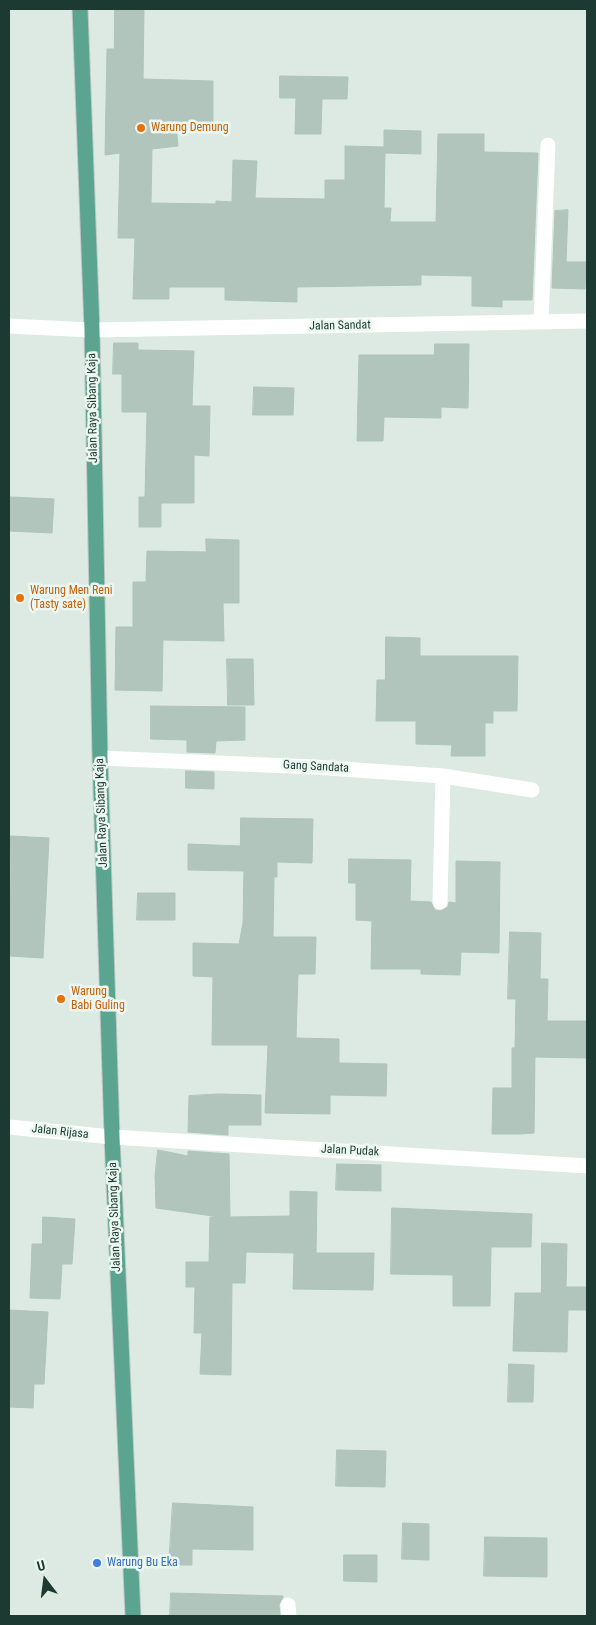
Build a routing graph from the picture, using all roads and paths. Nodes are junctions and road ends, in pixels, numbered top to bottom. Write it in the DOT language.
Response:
graph roads {
  1 [pos="80,9"];
  2 [pos="548,145"];
  3 [pos="541,322"];
  4 [pos="587,322"];
  5 [pos="9,326"];
  6 [pos="92,330"];
  7 [pos="100,758"];
  8 [pos="443,776"];
  9 [pos="532,790"];
  10 [pos="440,902"];
  11 [pos="9,1127"];
  12 [pos="112,1137"];
  13 [pos="587,1166"];
  14 [pos="133,1616"];
  1 -- 6 [label="main road, Jalan Raya Sibang Kaja"];
  2 -- 3 [label="street"];
  3 -- 4 [label="street, Jalan Sandat"];
  3 -- 6 [label="street, Jalan Sandat"];
  5 -- 6 [label="street, Jalan Sandat"];
  6 -- 7 [label="main road, Jalan Raya Sibang Kaja"];
  7 -- 8 [label="street, Gang Sandata"];
  7 -- 12 [label="main road, Jalan Raya Sibang Kaja"];
  8 -- 9 [label="street, Gang Sandata"];
  8 -- 10 [label="street"];
  11 -- 12 [label="street, Jalan Rijasa"];
  12 -- 13 [label="street, Jalan Pudak"];
  12 -- 14 [label="main road, Jalan Raya Sibang Kaja"];
}
